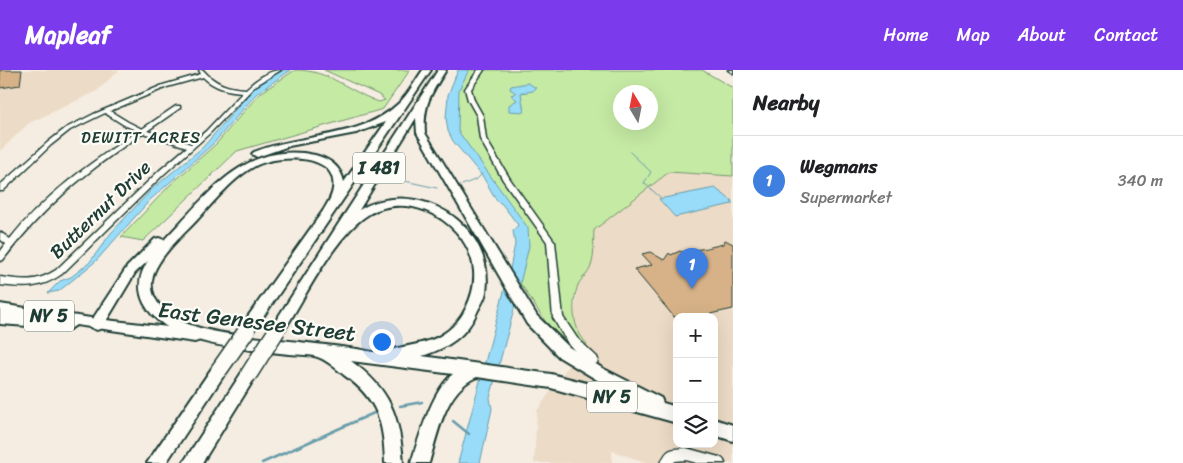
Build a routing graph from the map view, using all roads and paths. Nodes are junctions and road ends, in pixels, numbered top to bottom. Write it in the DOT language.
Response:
graph roads {
  1 [pos="278,70"];
  2 [pos="427,70"];
  3 [pos="442,70"];
  4 [pos="481,70"];
  5 [pos="202,73"];
  6 [pos="247,91"];
  7 [pos="425,97"];
  8 [pos="404,104"];
  9 [pos="178,107"];
  10 [pos="106,111"];
  11 [pos="142,132"];
  12 [pos="191,146"];
  13 [pos="0,189"];
  14 [pos="326,216"];
  15 [pos="0,235"];
  16 [pos="335,240"];
  17 [pos="10,244"];
  18 [pos="0,258"];
  19 [pos="0,281"];
  20 [pos="0,309"];
  21 [pos="0,319"];
  22 [pos="97,324"];
  23 [pos="204,337"];
  24 [pos="323,352"];
  25 [pos="381,358"];
  26 [pos="593,360"];
  27 [pos="476,370"];
  28 [pos="673,413"];
  29 [pos="673,414"];
  30 [pos="718,428"];
  31 [pos="733,433"];
  32 [pos="193,462"];
  33 [pos="156,463"];
  34 [pos="394,463"];
  35 [pos="420,463"];
  36 [pos="667,463"];
  37 [pos="719,463"];
  1 -- 6 [label="street, Butternut Drive"];
  2 -- 8 [label="highway, I 481"];
  3 -- 7 [label="highway, I 481"];
  4 -- 26 [label="street"];
  5 -- 6 [label="street"];
  5 -- 10 [label="street"];
  6 -- 12 [label="street, Butternut Drive"];
  7 -- 16 [label="highway, I 481"];
  7 -- 28 [label="highway"];
  8 -- 14 [label="highway, I 481"];
  8 -- 22 [label="highway"];
  9 -- 11 [label="street"];
  10 -- 11 [label="street"];
  10 -- 13 [label="street"];
  11 -- 12 [label="street"];
  11 -- 17 [label="street"];
  12 -- 19 [label="street, Butternut Drive"];
  14 -- 23 [label="highway"];
  14 -- 33 [label="highway, I 481, bridge"];
  15 -- 17 [label="street"];
  16 -- 25 [label="highway"];
  16 -- 32 [label="highway, I 481, bridge"];
  17 -- 18 [label="street"];
  20 -- 22 [label="main road, East Genesee Street / NY 5"];
  21 -- 22 [label="main road, East Genesee Street / NY 5"];
  22 -- 23 [label="main road, East Genesee Street / NY 5"];
  23 -- 24 [label="highway, East Genesee Street / NY 5"];
  24 -- 25 [label="highway, East Genesee Street / NY 5"];
  24 -- 34 [label="highway"];
  25 -- 27 [label="highway, East Genesee Street / NY 5"];
  27 -- 29 [label="highway, East Genesee Street / NY 5"];
  27 -- 35 [label="highway"];
  30 -- 31 [label="highway"];
  36 -- 37 [label="street"];
}
